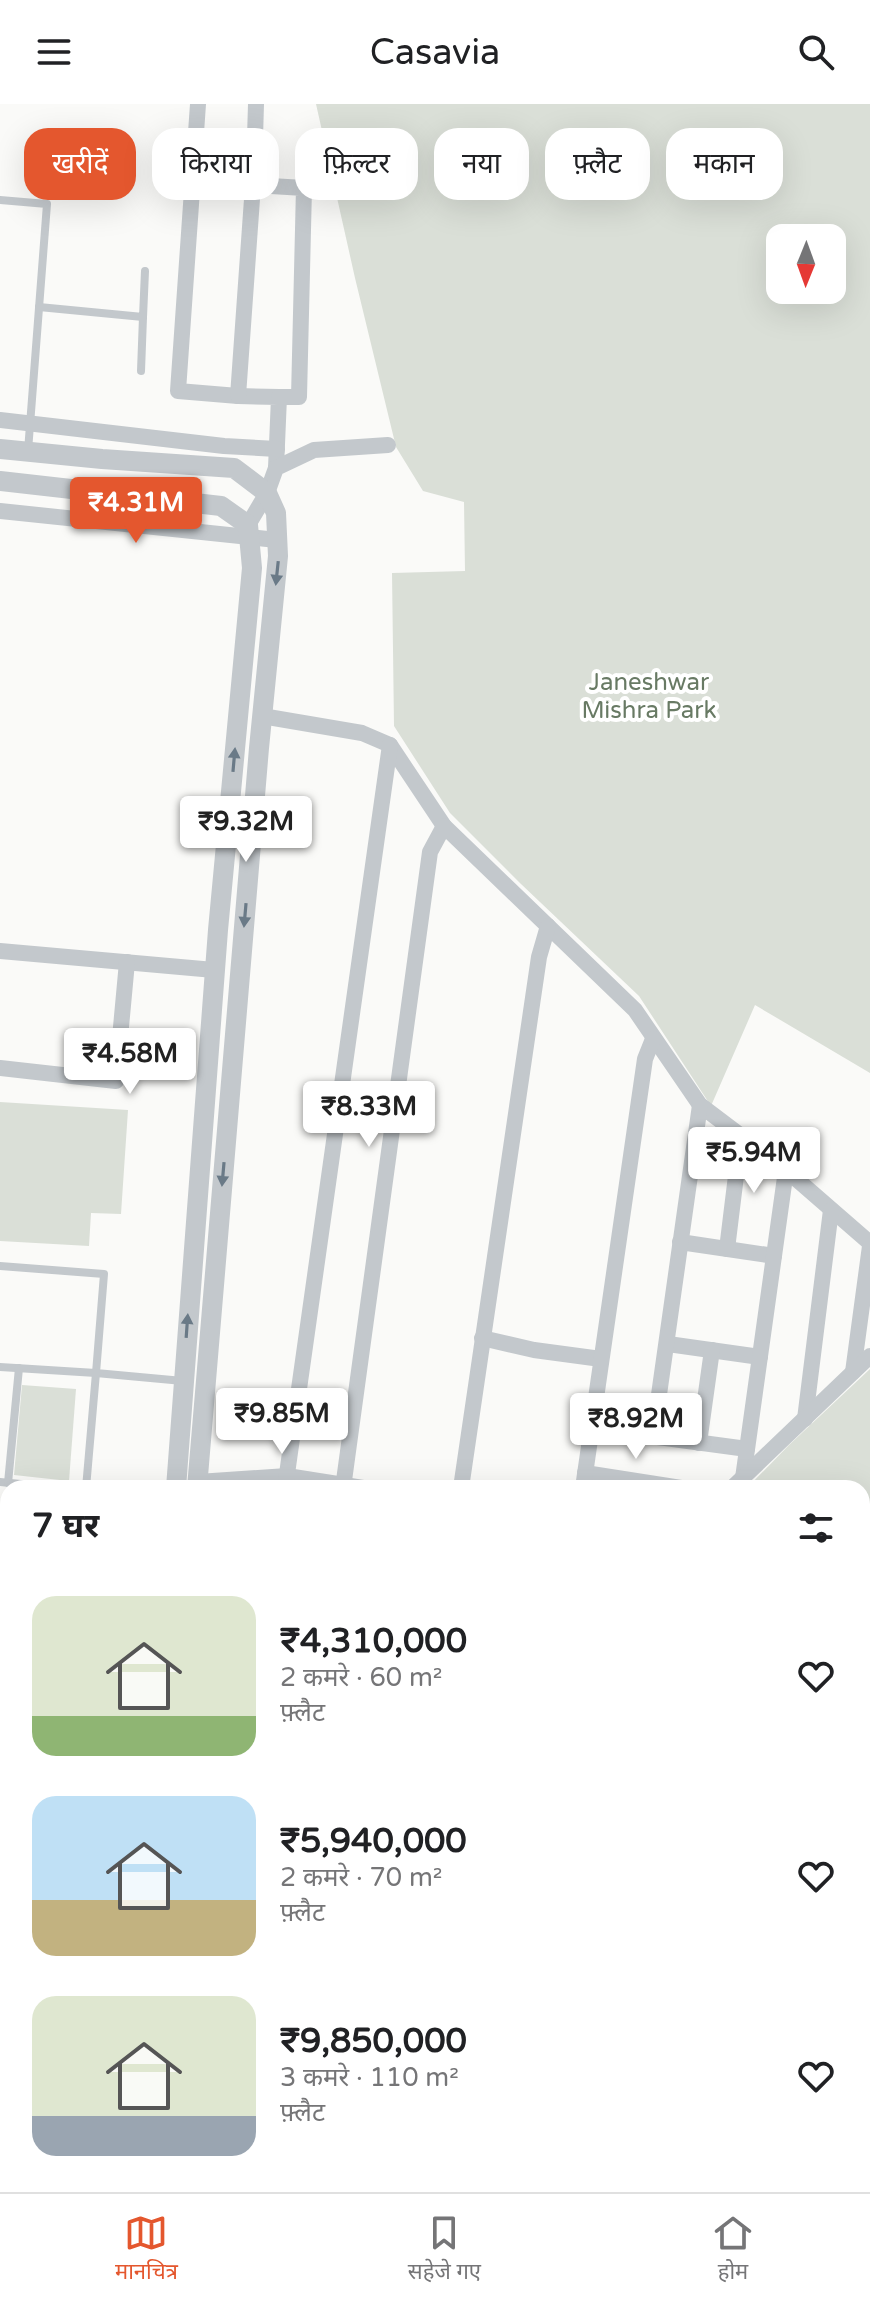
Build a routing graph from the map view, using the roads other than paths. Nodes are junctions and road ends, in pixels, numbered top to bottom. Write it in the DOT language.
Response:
graph roads {
  1 [pos="198,104"];
  2 [pos="256,104"];
  3 [pos="255,128"];
  4 [pos="279,187"];
  5 [pos="0,200"];
  6 [pos="252,200"];
  7 [pos="145,271"];
  8 [pos="39,307"];
  9 [pos="143,317"];
  10 [pos="141,371"];
  11 [pos="238,396"];
  12 [pos="279,397"];
  13 [pos="0,420"];
  14 [pos="30,422"];
  15 [pos="388,445"];
  16 [pos="0,449"];
  17 [pos="277,449"];
  18 [pos="28,452"];
  19 [pos="276,468"];
  20 [pos="0,481"];
  21 [pos="267,493"];
  22 [pos="0,511"];
  23 [pos="248,530"];
  24 [pos="277,540"];
  25 [pos="262,716"];
  26 [pos="390,745"];
  27 [pos="444,826"];
  28 [pos="548,926"];
  29 [pos="0,951"];
  30 [pos="127,962"];
  31 [pos="214,970"];
  32 [pos="653,1039"];
  33 [pos="0,1068"];
  34 [pos="700,1105"];
  35 [pos="741,1135"];
  36 [pos="786,1170"];
  37 [pos="831,1210"];
  38 [pos="680,1242"];
  39 [pos="870,1244"];
  40 [pos="727,1249"];
  41 [pos="774,1256"];
  42 [pos="0,1266"];
  43 [pos="482,1338"];
  44 [pos="668,1344"];
  45 [pos="712,1350"];
  46 [pos="870,1356"];
  47 [pos="760,1357"];
  48 [pos="601,1359"];
  49 [pos="0,1367"];
  50 [pos="19,1368"];
  51 [pos="853,1372"];
  52 [pos="96,1373"];
  53 [pos="183,1381"];
  54 [pos="805,1419"];
  55 [pos="591,1428"];
  56 [pos="653,1437"];
  57 [pos="699,1443"];
  58 [pos="747,1449"];
  59 [pos="4,1480"];
  60 [pos="87,1480"];
  61 [pos="177,1480"];
  62 [pos="198,1480"];
  63 [pos="286,1480"];
  64 [pos="344,1480"];
  65 [pos="462,1480"];
  66 [pos="584,1480"];
  67 [pos="739,1480"];
  68 [pos="741,1480"];
  1 -- 11 [label="street"];
  2 -- 3 [label="street"];
  4 -- 12 [label="street"];
  5 -- 8 [label="lane"];
  6 -- 11 [label="street"];
  7 -- 9 [label="lane"];
  8 -- 9 [label="lane"];
  8 -- 14 [label="lane"];
  9 -- 10 [label="lane"];
  11 -- 12 [label="street"];
  12 -- 17 [label="street"];
  13 -- 14 [label="street"];
  14 -- 17 [label="street"];
  14 -- 18 [label="lane"];
  15 -- 19 [label="street"];
  16 -- 18 [label="street"];
  17 -- 19 [label="street"];
  18 -- 21 [label="street"];
  19 -- 21 [label="street"];
  20 -- 23 [label="street"];
  21 -- 23 [label="street"];
  21 -- 24 [label="street"];
  22 -- 23 [label="street"];
  23 -- 24 [label="street"];
  31 -- 23 [label="street, one-way"];
  24 -- 25 [label="street, one-way"];
  25 -- 26 [label="street"];
  25 -- 62 [label="street, one-way"];
  26 -- 27 [label="street"];
  26 -- 63 [label="street"];
  27 -- 28 [label="street"];
  27 -- 64 [label="street"];
  28 -- 32 [label="street"];
  28 -- 43 [label="street"];
  29 -- 30 [label="street"];
  30 -- 31 [label="street"];
  30 -- 33 [label="street"];
  53 -- 31 [label="street, one-way"];
  32 -- 34 [label="street"];
  32 -- 48 [label="street"];
  34 -- 35 [label="street"];
  34 -- 38 [label="street"];
  35 -- 36 [label="street"];
  35 -- 40 [label="street"];
  36 -- 37 [label="street"];
  36 -- 41 [label="street"];
  37 -- 39 [label="street"];
  37 -- 54 [label="street"];
  38 -- 40 [label="street"];
  38 -- 44 [label="street"];
  39 -- 51 [label="street"];
  40 -- 41 [label="street"];
  41 -- 47 [label="street"];
  42 -- 52 [label="lane"];
  43 -- 48 [label="street"];
  43 -- 65 [label="street"];
  44 -- 45 [label="street"];
  44 -- 56 [label="street"];
  45 -- 47 [label="street"];
  45 -- 57 [label="street"];
  46 -- 51 [label="street"];
  47 -- 58 [label="street"];
  48 -- 55 [label="street"];
  49 -- 50 [label="lane"];
  50 -- 52 [label="lane"];
  50 -- 59 [label="lane"];
  51 -- 54 [label="street"];
  52 -- 53 [label="lane"];
  52 -- 60 [label="lane"];
  53 -- 61 [label="street"];
  54 -- 68 [label="street"];
  55 -- 56 [label="street"];
  55 -- 66 [label="street"];
  56 -- 57 [label="street"];
  57 -- 58 [label="street"];
  58 -- 67 [label="street"];
}
